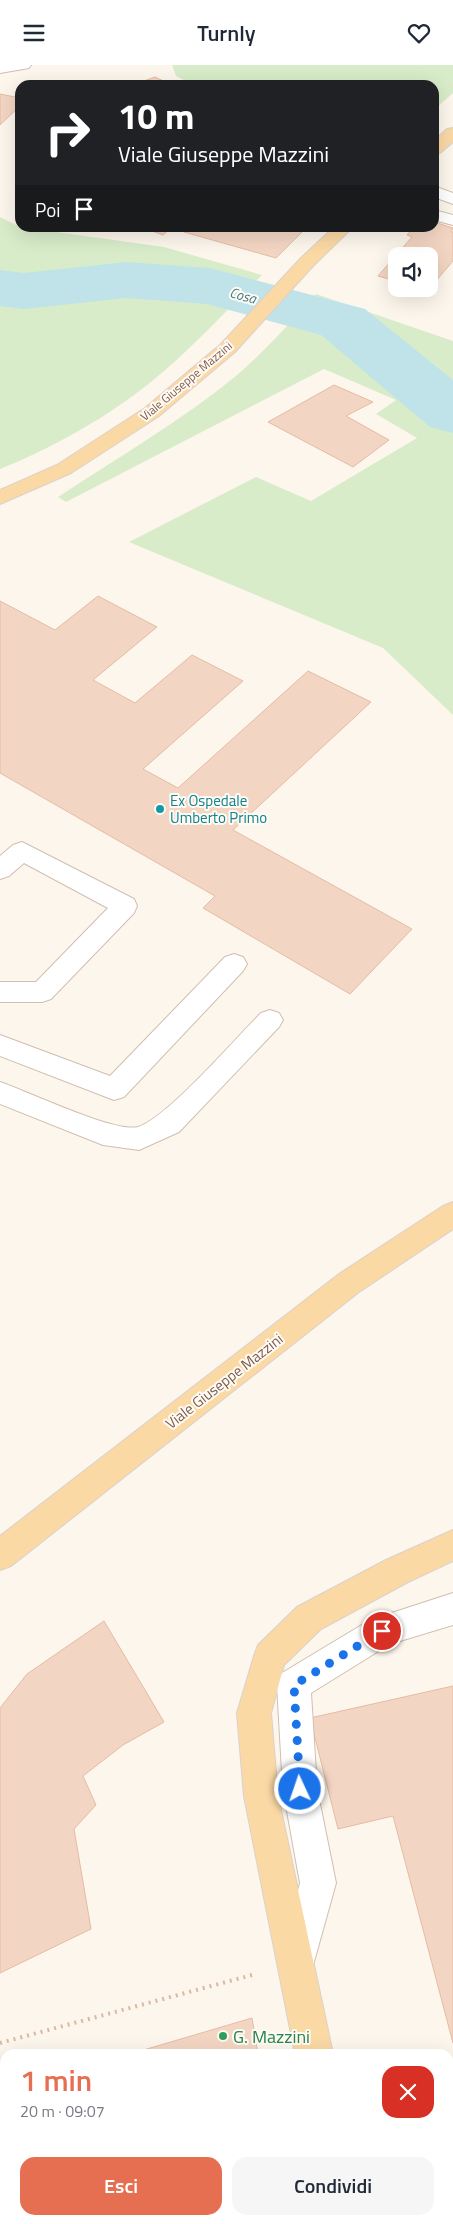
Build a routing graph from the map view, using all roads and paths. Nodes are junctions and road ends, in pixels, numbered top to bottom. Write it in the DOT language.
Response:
graph roads {
  1 [pos="23,65"];
  2 [pos="0,68"];
  3 [pos="453,133"];
  4 [pos="439,145"];
  5 [pos="439,193"];
  6 [pos="453,199"];
  7 [pos="439,216"];
  8 [pos="453,220"];
  9 [pos="340,232"];
  10 [pos="0,498"];
  11 [pos="0,870"];
  12 [pos="234,964"];
  13 [pos="0,992"];
  14 [pos="270,1019"];
  15 [pos="0,1045"];
  16 [pos="0,1093"];
  17 [pos="453,1214"];
  18 [pos="453,1545"];
  19 [pos="0,1555"];
  20 [pos="453,1609"];
  21 [pos="296,1964"];
  22 [pos="0,2043"];
  23 [pos="313,2049"];
  1 -- 2 [label="street"];
  3 -- 4 [label="main road"];
  5 -- 6 [label="street"];
  7 -- 8 [label="street"];
  9 -- 10 [label="main road, Viale Giuseppe Mazzini"];
  11 -- 13 [label="street"];
  12 -- 15 [label="street"];
  14 -- 16 [label="street"];
  17 -- 19 [label="main road, Viale Giuseppe Mazzini"];
  18 -- 21 [label="main road"];
  20 -- 21 [label="street"];
  21 -- 22 [label="path"];
  21 -- 23 [label="main road"];
}
